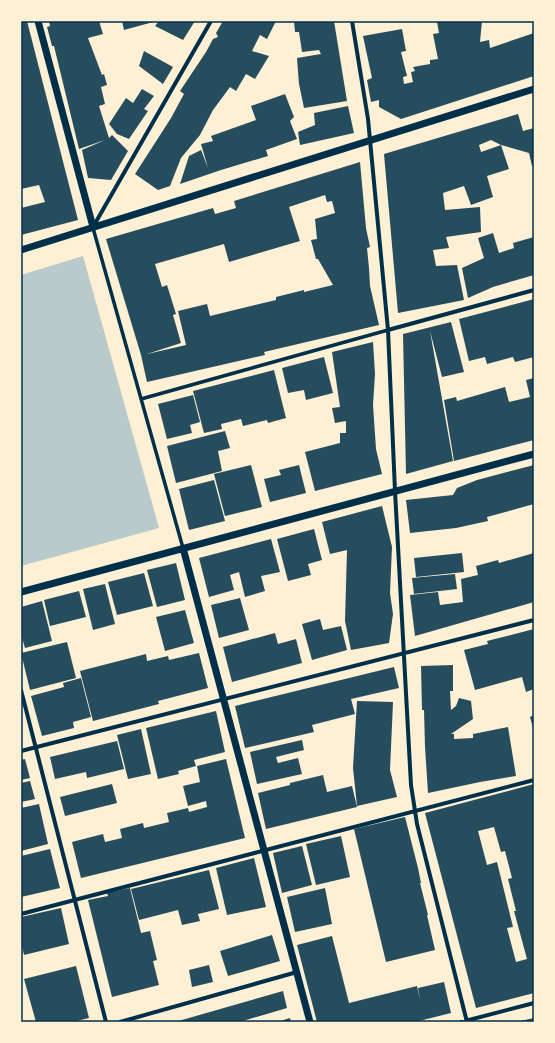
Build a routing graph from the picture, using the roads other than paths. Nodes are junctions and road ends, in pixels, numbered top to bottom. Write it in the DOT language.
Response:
graph roads {
  1 [pos="38,21"];
  2 [pos="211,21"];
  3 [pos="352,21"];
  4 [pos="534,89"];
  5 [pos="370,140"];
  6 [pos="93,227"];
  7 [pos="21,250"];
  8 [pos="534,290"];
  9 [pos="388,330"];
  10 [pos="141,399"];
  11 [pos="534,454"];
  12 [pos="395,491"];
  13 [pos="183,548"];
  14 [pos="21,592"];
  15 [pos="534,620"];
  16 [pos="405,653"];
  17 [pos="21,690"];
  18 [pos="224,699"];
  19 [pos="36,747"];
  20 [pos="21,751"];
  21 [pos="534,780"];
  22 [pos="414,811"];
  23 [pos="264,851"];
  24 [pos="74,900"];
  25 [pos="21,914"];
  26 [pos="297,972"];
  27 [pos="534,1003"];
  28 [pos="467,1021"];
  29 [pos="106,1022"];
  30 [pos="120,1022"];
  31 [pos="310,1022"];
  32 [pos="461,1022"];
  1 -- 6 [label="street"];
  2 -- 6 [label="street"];
  3 -- 5 [label="street"];
  4 -- 5 [label="street"];
  5 -- 6 [label="street"];
  5 -- 9 [label="street"];
  6 -- 7 [label="street"];
  6 -- 10 [label="street"];
  8 -- 9 [label="street"];
  9 -- 10 [label="street"];
  9 -- 12 [label="street"];
  10 -- 13 [label="street"];
  11 -- 12 [label="street"];
  12 -- 13 [label="street"];
  12 -- 16 [label="street"];
  13 -- 14 [label="street"];
  13 -- 18 [label="street"];
  15 -- 16 [label="street"];
  16 -- 18 [label="street"];
  16 -- 22 [label="street"];
  17 -- 19 [label="street"];
  18 -- 19 [label="street"];
  18 -- 23 [label="street"];
  19 -- 20 [label="street"];
  19 -- 24 [label="street"];
  21 -- 22 [label="street"];
  22 -- 23 [label="street"];
  22 -- 28 [label="street"];
  23 -- 24 [label="street"];
  23 -- 26 [label="street"];
  24 -- 25 [label="street"];
  24 -- 29 [label="street"];
  26 -- 30 [label="street"];
  26 -- 31 [label="street"];
  27 -- 28 [label="street"];
  28 -- 32 [label="street"];
}
